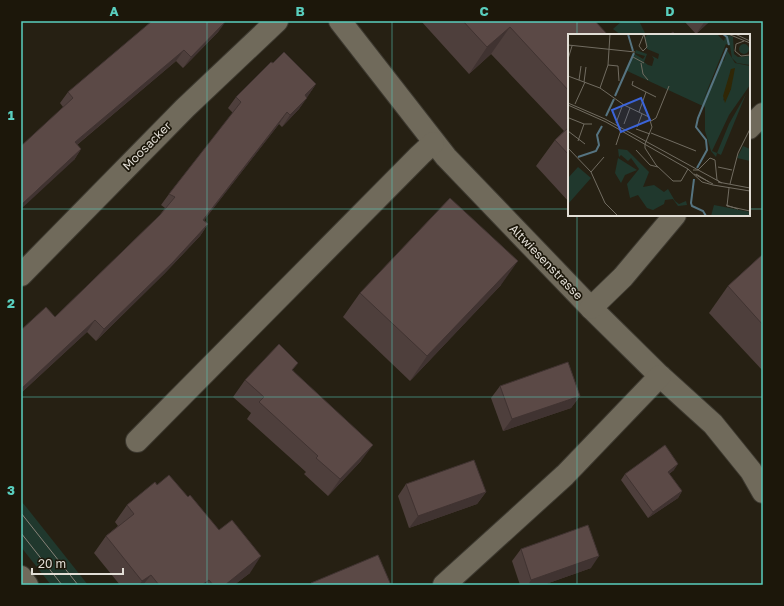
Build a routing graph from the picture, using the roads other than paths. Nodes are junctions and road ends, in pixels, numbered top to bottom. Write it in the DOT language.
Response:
graph roads {
  1 [pos="277,21"];
  2 [pos="340,21"];
  3 [pos="763,114"];
  4 [pos="750,127"];
  5 [pos="433,143"];
  6 [pos="674,216"];
  7 [pos="21,274"];
  8 [pos="591,308"];
  9 [pos="660,376"];
  10 [pos="137,441"];
  11 [pos="763,492"];
  12 [pos="21,577"];
  13 [pos="27,585"];
  14 [pos="444,585"];
  1 -- 7 [label="street, Moosacker"];
  2 -- 5 [label="street, Altwiesenstrasse"];
  3 -- 4 [label="street"];
  5 -- 8 [label="street, Altwiesenstrasse"];
  5 -- 10 [label="street"];
  6 -- 8 [label="street"];
  8 -- 9 [label="street, Altwiesenstrasse"];
  9 -- 11 [label="street, Altwiesenstrasse"];
  9 -- 14 [label="street"];
  12 -- 13 [label="street"];
}
